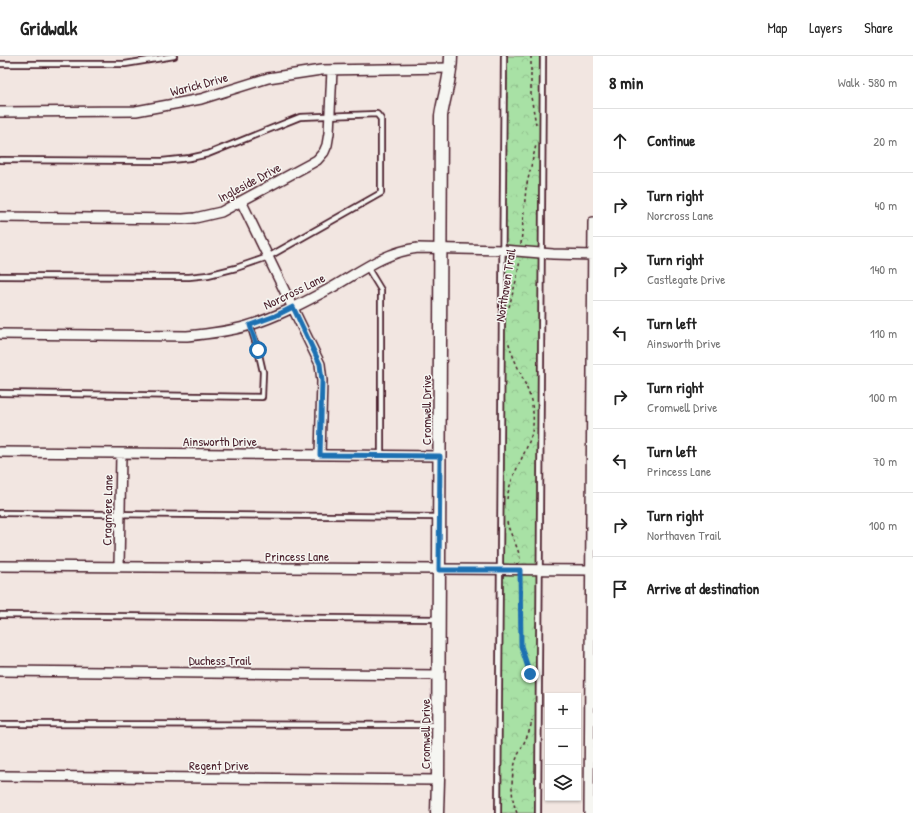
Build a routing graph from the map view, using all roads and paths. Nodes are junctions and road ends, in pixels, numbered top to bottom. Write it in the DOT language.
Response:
graph roads {
  1 [pos="174,56"];
  2 [pos="504,56"];
  3 [pos="531,56"];
  4 [pos="543,56"];
  5 [pos="451,62"];
  6 [pos="0,64"];
  7 [pos="332,70"];
  8 [pos="0,112"];
  9 [pos="330,115"];
  10 [pos="536,128"];
  11 [pos="536,144"];
  12 [pos="0,160"];
  13 [pos="240,201"];
  14 [pos="0,217"];
  15 [pos="593,222"];
  16 [pos="441,249"];
  17 [pos="502,250"];
  18 [pos="520,250"];
  19 [pos="541,253"];
  20 [pos="593,255"];
  21 [pos="268,257"];
  22 [pos="367,267"];
  23 [pos="0,276"];
  24 [pos="293,307"];
  25 [pos="508,309"];
  26 [pos="250,325"];
  27 [pos="0,334"];
  28 [pos="508,340"];
  29 [pos="0,393"];
  30 [pos="0,452"];
  31 [pos="120,454"];
  32 [pos="320,455"];
  33 [pos="381,456"];
  34 [pos="440,456"];
  35 [pos="506,503"];
  36 [pos="0,513"];
  37 [pos="120,514"];
  38 [pos="440,517"];
  39 [pos="507,522"];
  40 [pos="0,566"];
  41 [pos="119,567"];
  42 [pos="439,570"];
  43 [pos="501,570"];
  44 [pos="520,570"];
  45 [pos="539,570"];
  46 [pos="592,570"];
  47 [pos="0,616"];
  48 [pos="439,619"];
  49 [pos="0,671"];
  50 [pos="439,675"];
  51 [pos="533,690"];
  52 [pos="532,717"];
  53 [pos="0,724"];
  54 [pos="439,725"];
  55 [pos="0,776"];
  56 [pos="438,780"];
  57 [pos="591,780"];
  58 [pos="437,813"];
  59 [pos="498,813"];
  60 [pos="516,813"];
  61 [pos="538,813"];
  62 [pos="589,813"];
  1 -- 6 [label="lane"];
  2 -- 17 [label="lane"];
  3 -- 10 [label="path"];
  4 -- 19 [label="lane"];
  5 -- 7 [label="street, Warick Drive"];
  5 -- 16 [label="street, Cromwell Drive"];
  7 -- 8 [label="street, Warick Drive"];
  7 -- 9 [label="street, Ingleside Drive"];
  9 -- 12 [label="lane"];
  9 -- 13 [label="street, Ingleside Drive"];
  9 -- 21 [label="lane"];
  11 -- 18 [label="path, Northaven Trail"];
  13 -- 14 [label="street, Ingleside Drive"];
  13 -- 21 [label="street"];
  15 -- 20 [label="street"];
  16 -- 17 [label="street, Norcross Lane"];
  16 -- 22 [label="street, Norcross Lane"];
  16 -- 34 [label="street, Cromwell Drive"];
  17 -- 18 [label="street, Norcross Lane"];
  17 -- 43 [label="lane"];
  18 -- 19 [label="street, Norcross Lane"];
  18 -- 25 [label="path, Northaven Trail"];
  19 -- 20 [label="street, Norcross Lane"];
  19 -- 45 [label="lane"];
  20 -- 46 [label="street"];
  21 -- 23 [label="lane"];
  21 -- 24 [label="street"];
  22 -- 24 [label="street, Norcross Lane"];
  22 -- 33 [label="lane"];
  24 -- 26 [label="street, Norcross Lane"];
  24 -- 32 [label="street"];
  26 -- 27 [label="street, Norcross Lane"];
  26 -- 29 [label="lane"];
  28 -- 35 [label="path, Northaven Trail"];
  30 -- 31 [label="street, Ainsworth Drive"];
  31 -- 32 [label="street, Ainsworth Drive"];
  31 -- 37 [label="street, Cragmere Lane"];
  32 -- 33 [label="street, Ainsworth Drive"];
  33 -- 34 [label="street, Ainsworth Drive"];
  34 -- 38 [label="street, Cromwell Drive"];
  36 -- 37 [label="lane"];
  37 -- 38 [label="lane"];
  37 -- 41 [label="street, Cragmere Lane"];
  38 -- 42 [label="street, Cromwell Drive"];
  39 -- 44 [label="path"];
  40 -- 41 [label="street, Princess Lane"];
  41 -- 42 [label="street, Princess Lane"];
  42 -- 43 [label="street, Princess Lane"];
  42 -- 48 [label="street, Cromwell Drive"];
  43 -- 44 [label="street, Princess Lane"];
  43 -- 59 [label="lane"];
  44 -- 45 [label="street, Princess Lane"];
  44 -- 51 [label="path"];
  45 -- 46 [label="street, Princess Lane"];
  45 -- 61 [label="lane"];
  46 -- 57 [label="street"];
  47 -- 48 [label="lane"];
  48 -- 50 [label="street, Cromwell Drive"];
  49 -- 50 [label="street, Duchess Trail"];
  50 -- 54 [label="street, Cromwell Drive"];
  52 -- 60 [label="path"];
  53 -- 54 [label="lane"];
  54 -- 56 [label="street, Cromwell Drive"];
  55 -- 56 [label="street, Regent Drive"];
  56 -- 58 [label="street, Cromwell Drive"];
  57 -- 62 [label="street"];
}
